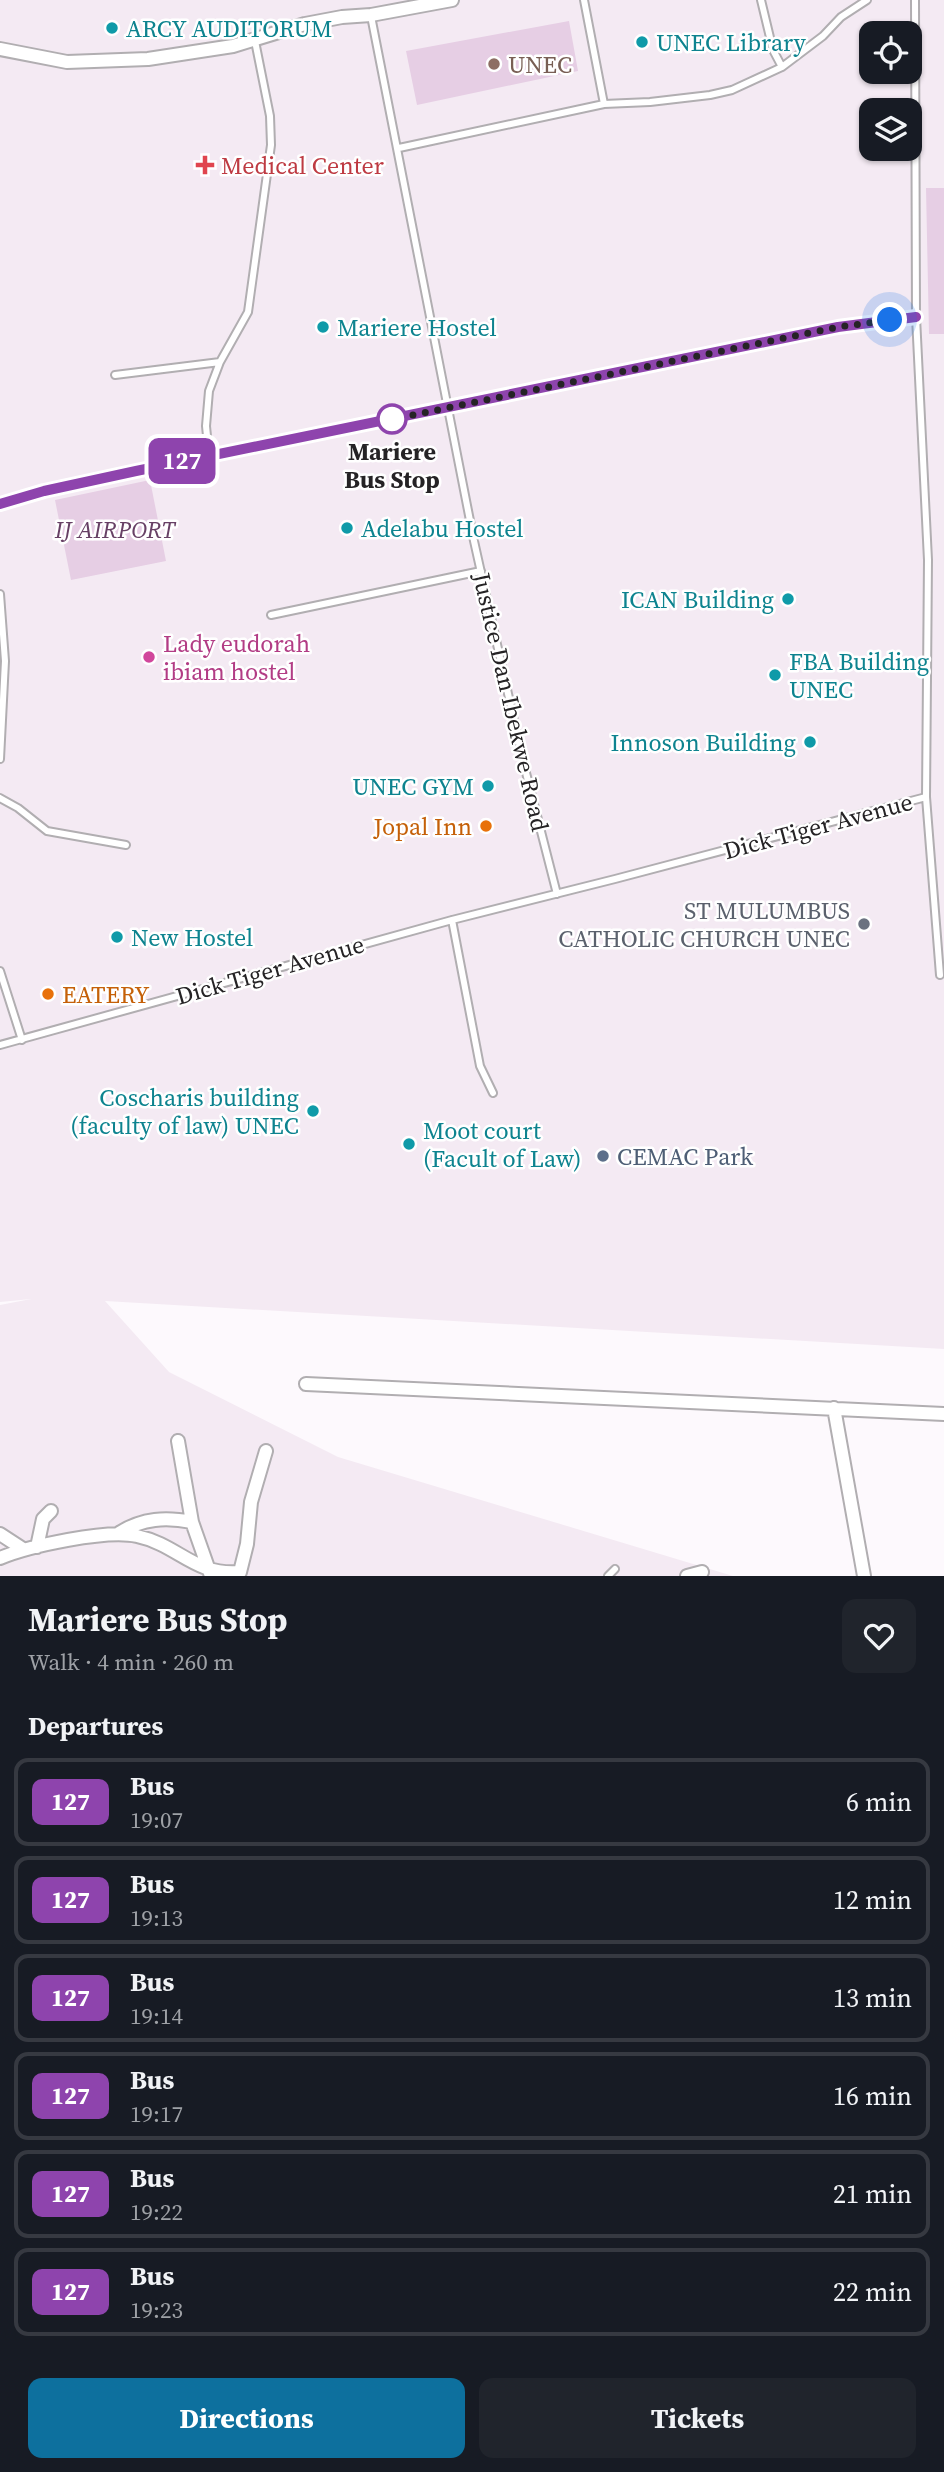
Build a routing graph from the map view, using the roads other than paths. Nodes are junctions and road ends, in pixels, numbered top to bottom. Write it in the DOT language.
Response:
graph roads {
  1 [pos="452,0"];
  2 [pos="584,0"];
  3 [pos="761,0"];
  4 [pos="867,0"];
  5 [pos="915,0"];
  6 [pos="371,15"];
  7 [pos="255,41"];
  8 [pos="0,49"];
  9 [pos="782,67"];
  10 [pos="604,104"];
  11 [pos="399,148"];
  12 [pos="916,317"];
  13 [pos="220,362"];
  14 [pos="115,375"];
  15 [pos="447,408"];
  16 [pos="209,456"];
  17 [pos="0,503"];
  18 [pos="481,571"];
  19 [pos="0,594"];
  20 [pos="271,615"];
  21 [pos="0,759"];
  22 [pos="926,797"];
  23 [pos="0,798"];
  24 [pos="126,845"];
  25 [pos="557,894"];
  26 [pos="452,920"];
  27 [pos="0,971"];
  28 [pos="940,975"];
  29 [pos="22,1040"];
  30 [pos="0,1045"];
  31 [pos="493,1093"];
  32 [pos="306,1384"];
  33 [pos="834,1408"];
  34 [pos="944,1413"];
  35 [pos="178,1441"];
  36 [pos="266,1451"];
  37 [pos="51,1511"];
  38 [pos="192,1522"];
  39 [pos="0,1534"];
  40 [pos="116,1535"];
  41 [pos="37,1547"];
  42 [pos="23,1549"];
  43 [pos="0,1558"];
  44 [pos="615,1569"];
  45 [pos="702,1572"];
  46 [pos="242,1574"];
  47 [pos="211,1576"];
  48 [pos="608,1576"];
  49 [pos="687,1576"];
  50 [pos="864,1576"];
  1 -- 6 [label="street"];
  2 -- 10 [label="lane"];
  3 -- 9 [label="lane"];
  4 -- 9 [label="lane"];
  5 -- 12 [label="lane, Dick Tiger Avenue"];
  6 -- 7 [label="street"];
  6 -- 11 [label="lane, Justice Dan Ibekwe Road"];
  7 -- 8 [label="street"];
  7 -- 13 [label="lane"];
  9 -- 10 [label="lane"];
  10 -- 11 [label="lane"];
  11 -- 15 [label="lane, Justice Dan Ibekwe Road"];
  12 -- 15 [label="lane"];
  12 -- 22 [label="lane, Dick Tiger Avenue"];
  13 -- 14 [label="lane"];
  13 -- 16 [label="lane"];
  15 -- 16 [label="lane"];
  15 -- 18 [label="lane, Justice Dan Ibekwe Road"];
  16 -- 17 [label="lane"];
  18 -- 20 [label="lane"];
  18 -- 25 [label="lane, Justice Dan Ibekwe Road"];
  19 -- 21 [label="lane"];
  22 -- 25 [label="lane, Dick Tiger Avenue"];
  22 -- 28 [label="lane"];
  23 -- 24 [label="lane"];
  25 -- 26 [label="lane, Dick Tiger Avenue"];
  26 -- 29 [label="lane, Dick Tiger Avenue"];
  26 -- 31 [label="lane"];
  27 -- 29 [label="lane"];
  29 -- 30 [label="lane, Dick Tiger Avenue"];
  32 -- 33 [label="street"];
  33 -- 34 [label="street"];
  33 -- 50 [label="street"];
  35 -- 38 [label="street"];
  36 -- 46 [label="street"];
  37 -- 41 [label="street"];
  38 -- 40 [label="street"];
  38 -- 47 [label="street"];
  39 -- 42 [label="street"];
  40 -- 41 [label="street"];
  40 -- 47 [label="street"];
  41 -- 42 [label="street"];
  42 -- 43 [label="street"];
  44 -- 48 [label="lane"];
  45 -- 49 [label="street"];
  46 -- 47 [label="street"];
}
